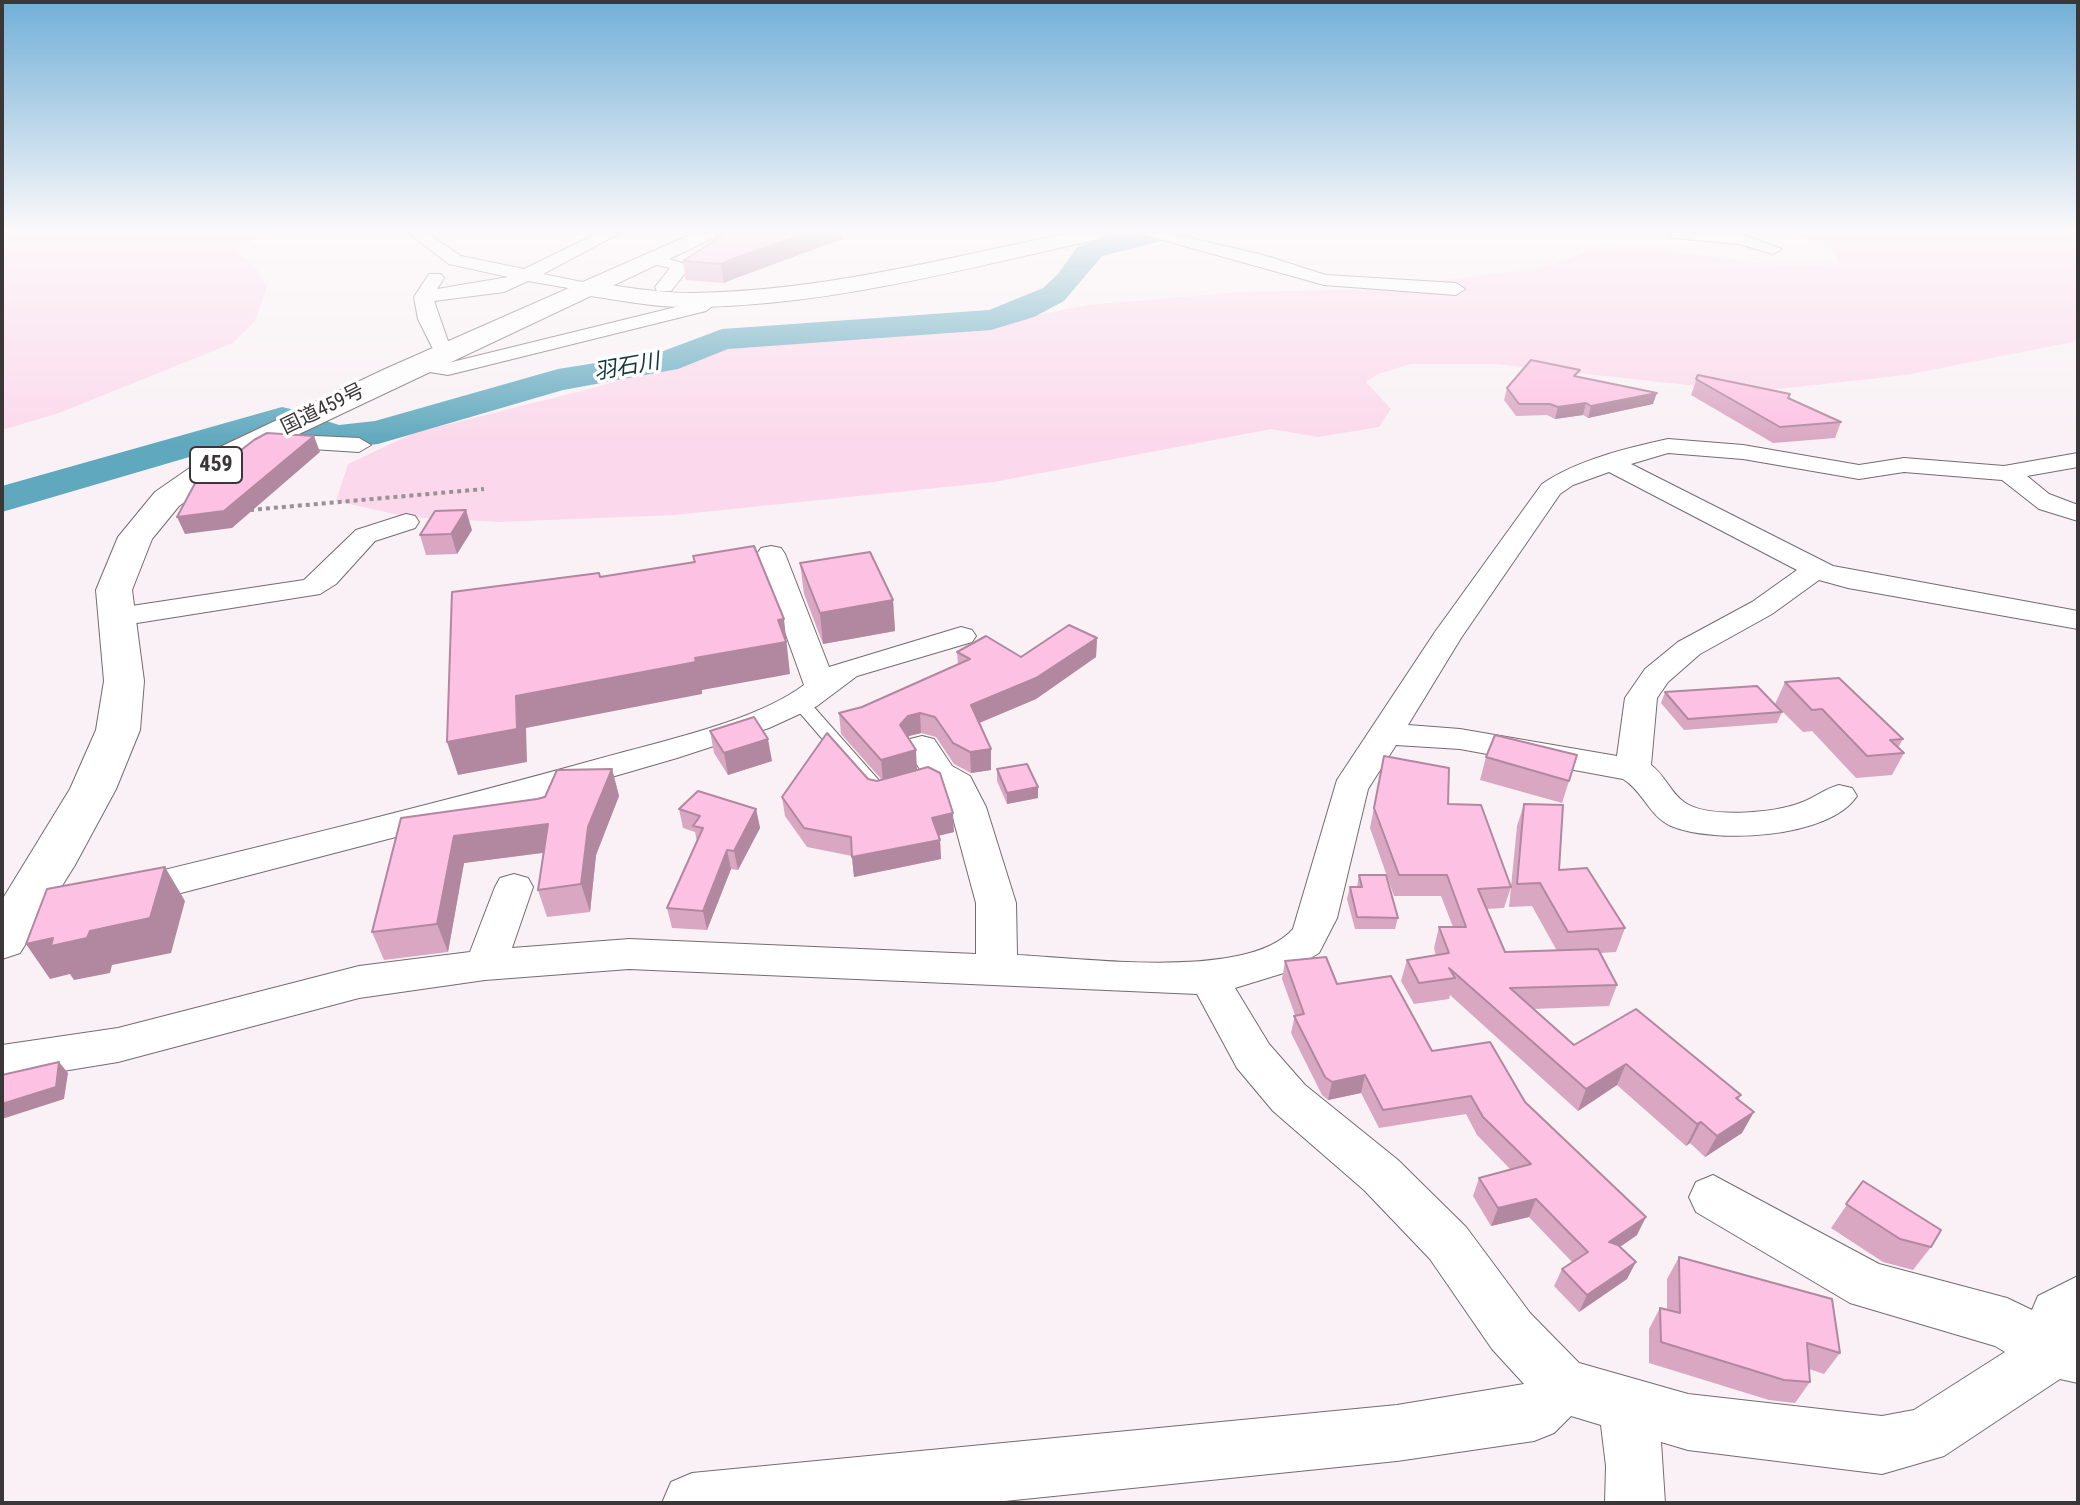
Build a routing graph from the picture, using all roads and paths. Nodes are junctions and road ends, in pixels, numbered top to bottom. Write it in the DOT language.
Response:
graph roads {
  1 [pos="423,303"];
  2 [pos="558,303"];
  3 [pos="706,303"];
  4 [pos="455,349"];
  5 [pos="418,365"];
  6 [pos="260,440"];
  7 [pos="359,445"];
  8 [pos="2078,460"];
  9 [pos="1613,464"];
  10 [pos="2009,473"];
  11 [pos="484,489"];
  12 [pos="237,511"];
  13 [pos="2078,513"];
  14 [pos="406,522"];
  15 [pos="771,554"];
  16 [pos="1816,569"];
  17 [pos="118,617"];
  18 [pos="2078,620"];
  19 [pos="961,636"];
  20 [pos="810,694"];
  21 [pos="1387,734"];
  22 [pos="929,767"];
  23 [pos="1633,770"];
  24 [pos="891,789"];
  25 [pos="1839,796"];
  26 [pos="514,887"];
  27 [pos="104,898"];
  28 [pos="61,908"];
  29 [pos="10,929"];
  30 [pos="485,965"];
  31 [pos="997,970"];
  32 [pos="1209,979"];
  33 [pos="2,1063"];
  34 [pos="1713,1197"];
  35 [pos="2078,1301"];
  36 [pos="2066,1354"];
  37 [pos="1563,1386"];
  38 [pos="1623,1405"];
  39 [pos="692,1503"];
  40 [pos="1635,1503"];
  1 -- 4 [label="street"];
  2 -- 4 [label="main road, 国道459号 / 459"];
  3 -- 5 [label="street"];
  4 -- 5 [label="main road, 国道459号 / 459"];
  5 -- 6 [label="main road, 国道459号 / 459"];
  6 -- 7 [label="street"];
  6 -- 17 [label="main road, 国道459号 / 459"];
  8 -- 10 [label="street"];
  9 -- 10 [label="street"];
  9 -- 16 [label="street"];
  9 -- 21 [label="street"];
  10 -- 13 [label="street"];
  11 -- 12 [label="path"];
  14 -- 17 [label="street"];
  15 -- 20 [label="street"];
  16 -- 18 [label="street"];
  16 -- 23 [label="street"];
  17 -- 29 [label="main road, 国道459号 / 459"];
  19 -- 20 [label="street"];
  20 -- 24 [label="lane"];
  20 -- 27 [label="street"];
  21 -- 23 [label="street"];
  21 -- 32 [label="street"];
  22 -- 31 [label="street"];
  23 -- 25 [label="street"];
  26 -- 30 [label="street"];
  28 -- 29 [label="street"];
  30 -- 31 [label="street"];
  30 -- 33 [label="street"];
  31 -- 32 [label="street"];
  32 -- 37 [label="street"];
  34 -- 36 [label="street"];
  35 -- 36 [label="street"];
  36 -- 38 [label="street"];
  37 -- 38 [label="street"];
  37 -- 39 [label="street"];
  38 -- 40 [label="street"];
}
